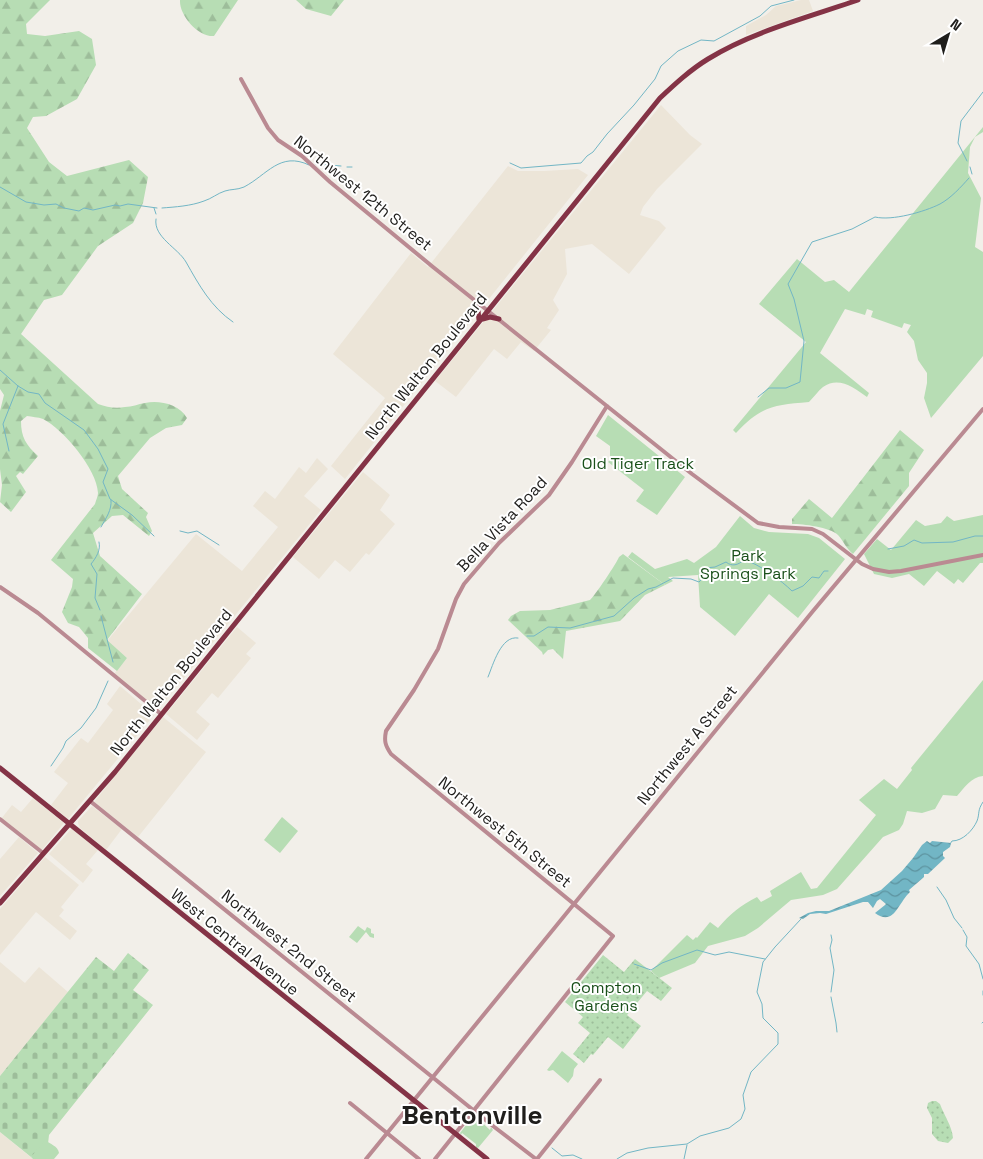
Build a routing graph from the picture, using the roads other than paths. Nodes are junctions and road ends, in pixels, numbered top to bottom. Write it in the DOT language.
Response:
graph roads {
  1 [pos="858,0"];
  2 [pos="241,79"];
  3 [pos="477,301"];
  4 [pos="488,310"];
  5 [pos="499,319"];
  6 [pos="479,320"];
  7 [pos="607,406"];
  8 [pos="983,409"];
  9 [pos="983,554"];
  10 [pos="856,560"];
  11 [pos="0,588"];
  12 [pos="161,714"];
  13 [pos="384,743"];
  14 [pos="0,768"];
  15 [pos="90,801"];
  16 [pos="0,819"];
  17 [pos="70,824"];
  18 [pos="44,853"];
  19 [pos="0,903"];
  20 [pos="573,904"];
  21 [pos="432,1077"];
  22 [pos="600,1080"];
  23 [pos="413,1100"];
  24 [pos="350,1104"];
  25 [pos="474,1110"];
  26 [pos="387,1133"];
  27 [pos="455,1134"];
  28 [pos="366,1159"];
  29 [pos="419,1159"];
  30 [pos="435,1159"];
  31 [pos="487,1159"];
  32 [pos="537,1159"];
  1 -- 4 [label="main road, North Walton Boulevard"];
  2 -- 3 [label="street, Northwest 12th Street"];
  3 -- 4 [label="street, Northwest 12th Street"];
  3 -- 6 [label="main road"];
  4 -- 5 [label="street, Northwest 12th Street"];
  4 -- 6 [label="main road, North Walton Boulevard"];
  5 -- 6 [label="main road"];
  5 -- 7 [label="street, Northwest 12th Street"];
  6 -- 12 [label="main road, North Walton Boulevard"];
  7 -- 10 [label="street, Northwest 12th Street"];
  7 -- 13 [label="street, Bella Vista Road"];
  8 -- 10 [label="street, Northwest A Street"];
  9 -- 10 [label="street, Northwest 12th Street"];
  10 -- 20 [label="street, Northwest A Street"];
  11 -- 12 [label="street"];
  12 -- 15 [label="main road, North Walton Boulevard"];
  13 -- 20 [label="street, Northwest 5th Street"];
  14 -- 17 [label="main road, West Central Avenue"];
  15 -- 17 [label="main road, North Walton Boulevard"];
  15 -- 21 [label="street, Northwest 2nd Street"];
  16 -- 18 [label="street"];
  17 -- 18 [label="main road, North Walton Boulevard"];
  17 -- 23 [label="main road, West Central Avenue"];
  18 -- 19 [label="main road, North Walton Boulevard"];
  20 -- 21 [label="street, Northwest A Street"];
  20 -- 25 [label="street, Northwest 5th Street"];
  21 -- 23 [label="street, Northwest A Street"];
  21 -- 25 [label="street, Northwest 2nd Street"];
  22 -- 32 [label="street"];
  23 -- 26 [label="street, Northwest A Street"];
  23 -- 27 [label="main road, West Central Avenue"];
  24 -- 26 [label="street"];
  25 -- 27 [label="street"];
  25 -- 32 [label="street, Northwest 2nd Street"];
  26 -- 28 [label="street, Northwest A Street"];
  26 -- 29 [label="street"];
  27 -- 30 [label="street"];
  27 -- 31 [label="main road, West Central Avenue"];
}
